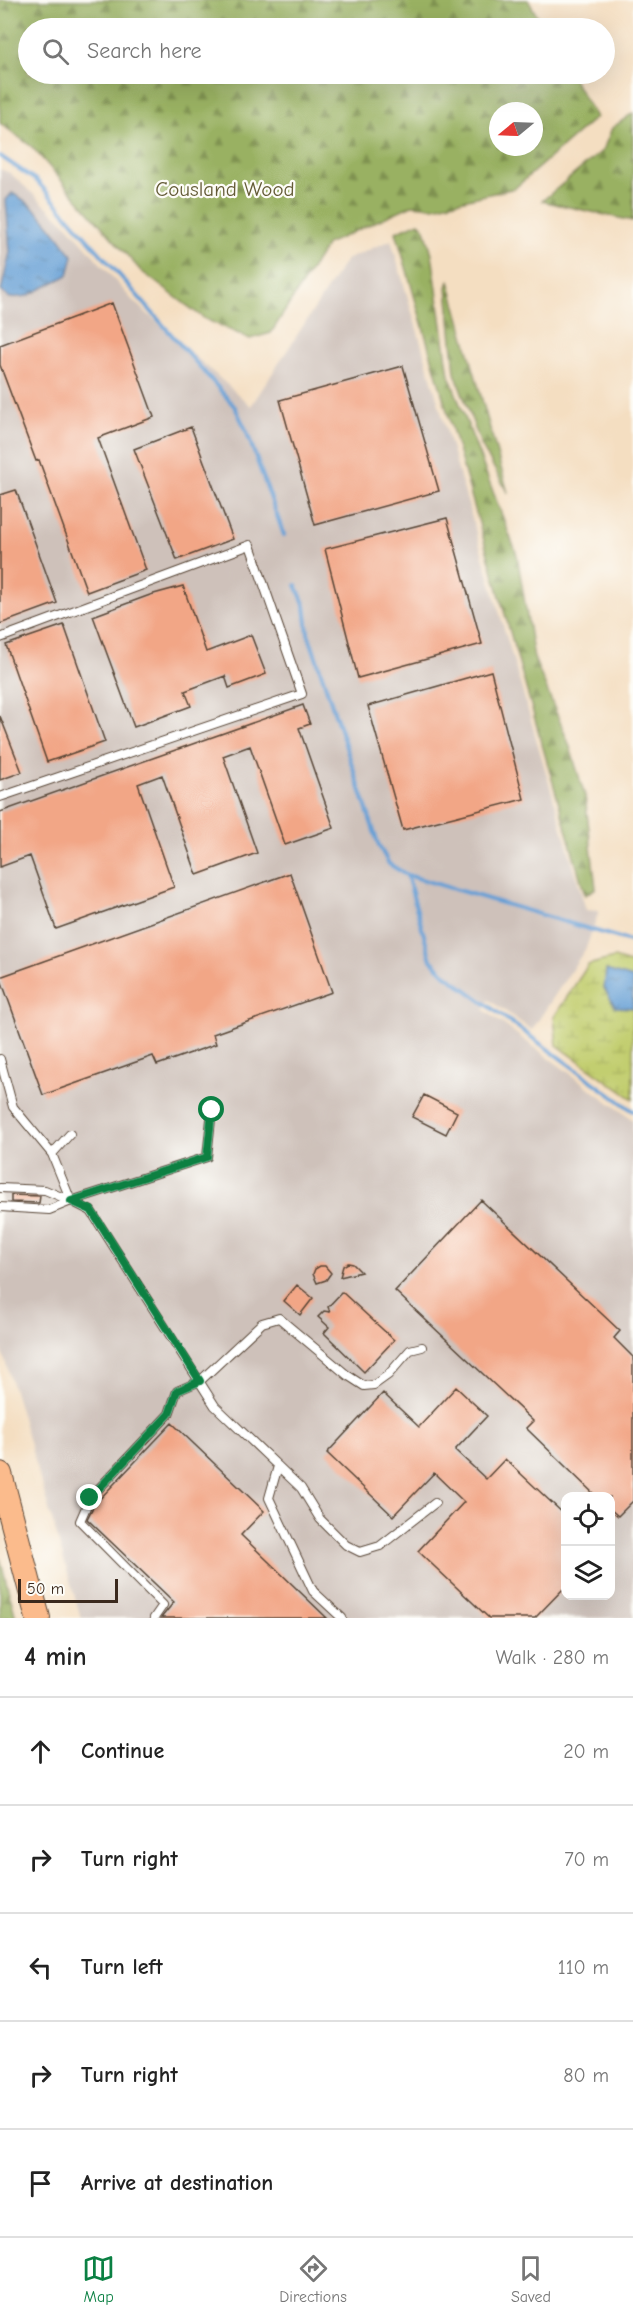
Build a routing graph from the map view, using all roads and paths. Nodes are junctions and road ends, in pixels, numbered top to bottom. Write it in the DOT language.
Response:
graph roads {
  1 [pos="0,638"];
  2 [pos="0,797"];
  3 [pos="0,1059"];
  4 [pos="212,1110"];
  5 [pos="70,1134"];
  6 [pos="52,1154"];
  7 [pos="0,1188"];
  8 [pos="71,1201"];
  9 [pos="0,1208"];
  10 [pos="422,1347"];
  11 [pos="200,1381"];
  12 [pos="278,1466"];
  13 [pos="0,1474"];
  14 [pos="435,1503"];
  15 [pos="38,1618"];
  16 [pos="154,1618"];
  17 [pos="342,1618"];
  1 -- 2 [label="lane"];
  3 -- 6 [label="lane"];
  4 -- 8 [label="lane"];
  5 -- 6 [label="lane"];
  6 -- 8 [label="lane"];
  7 -- 8 [label="lane"];
  8 -- 9 [label="lane"];
  8 -- 11 [label="lane"];
  10 -- 11 [label="lane"];
  11 -- 12 [label="lane"];
  11 -- 16 [label="lane"];
  12 -- 14 [label="lane"];
  12 -- 17 [label="lane"];
  13 -- 15 [label="main road"];
}
